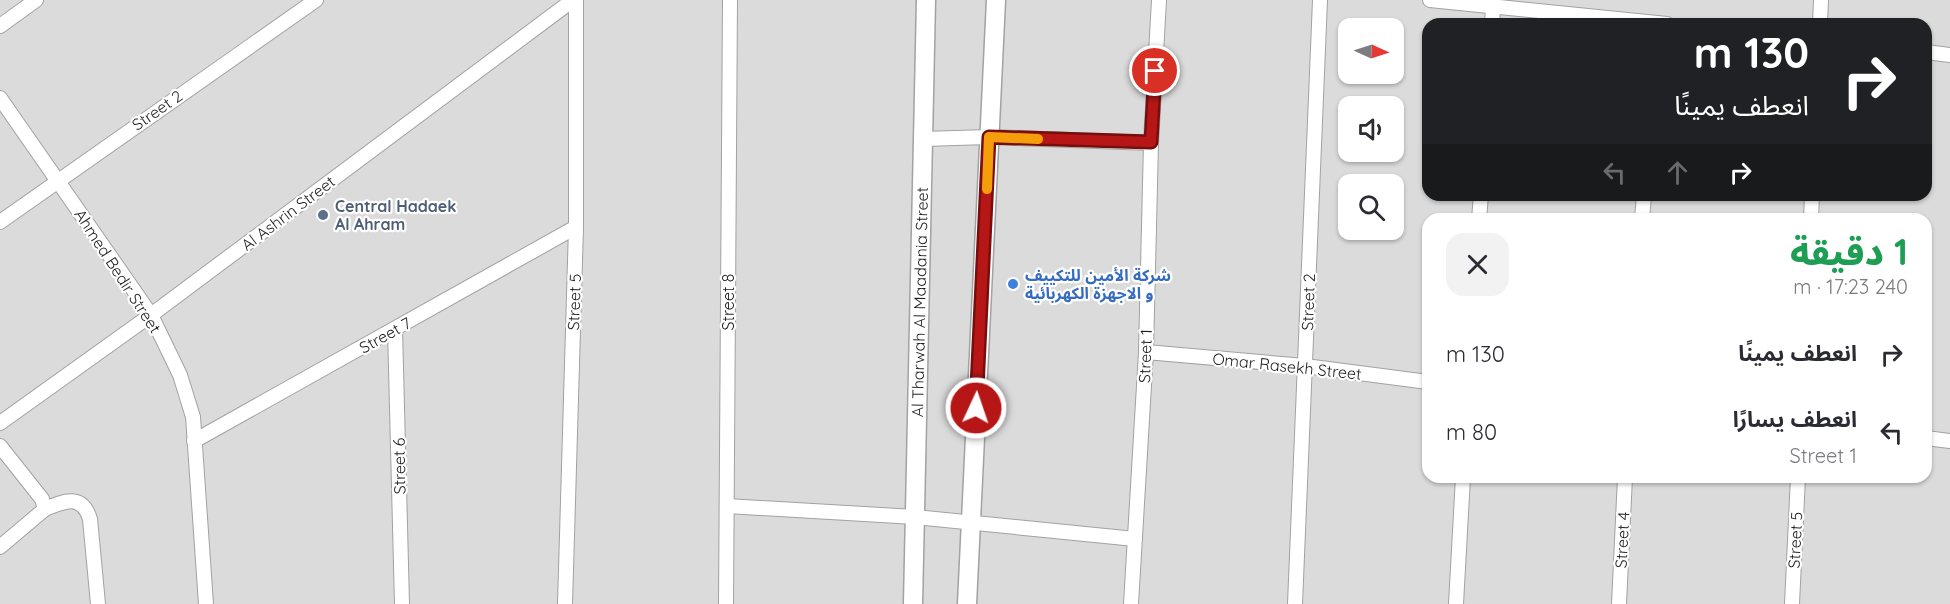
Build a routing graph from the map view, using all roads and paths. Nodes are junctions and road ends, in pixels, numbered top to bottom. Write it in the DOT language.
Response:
graph roads {
  1 [pos="36,0"];
  2 [pos="316,0"];
  3 [pos="574,0"];
  4 [pos="730,0"];
  5 [pos="926,0"];
  6 [pos="996,0"];
  7 [pos="1159,0"];
  8 [pos="1320,0"];
  9 [pos="1430,0"];
  10 [pos="1821,0"];
  11 [pos="1493,6"];
  12 [pos="1564,6"];
  13 [pos="1492,18"];
  14 [pos="1627,18"];
  15 [pos="1820,18"];
  16 [pos="0,27"];
  17 [pos="1932,52"];
  18 [pos="1950,54"];
  19 [pos="0,98"];
  20 [pos="989,137"];
  21 [pos="922,139"];
  22 [pos="1151,142"];
  23 [pos="58,180"];
  24 [pos="0,222"];
  25 [pos="576,227"];
  26 [pos="151,315"];
  27 [pos="395,329"];
  28 [pos="1146,352"];
  29 [pos="1305,366"];
  30 [pos="1422,381"];
  31 [pos="0,423"];
  32 [pos="1932,439"];
  33 [pos="194,441"];
  34 [pos="1950,441"];
  35 [pos="0,446"];
  36 [pos="1464,483"];
  37 [pos="1625,483"];
  38 [pos="1798,483"];
  39 [pos="727,506"];
  40 [pos="45,508"];
  41 [pos="915,517"];
  42 [pos="971,522"];
  43 [pos="1135,539"];
  44 [pos="0,547"];
  45 [pos="98,604"];
  46 [pos="206,604"];
  47 [pos="402,604"];
  48 [pos="565,604"];
  49 [pos="726,604"];
  50 [pos="913,604"];
  51 [pos="966,604"];
  52 [pos="1131,604"];
  53 [pos="1295,604"];
  54 [pos="1456,604"];
  55 [pos="1619,604"];
  56 [pos="1792,604"];
  1 -- 16 [label="street"];
  2 -- 23 [label="street, Street 2"];
  3 -- 25 [label="street, Street 5"];
  3 -- 26 [label="street, Al Ashrin Street"];
  4 -- 39 [label="street, Street 8"];
  5 -- 21 [label="street, Al Tharwah Al Maadania Street"];
  6 -- 20 [label="street"];
  7 -- 22 [label="street, Street 1"];
  8 -- 29 [label="street, Street 2"];
  9 -- 11 [label="street"];
  10 -- 15 [label="street"];
  11 -- 12 [label="street"];
  11 -- 13 [label="street"];
  12 -- 14 [label="street"];
  17 -- 18 [label="street"];
  19 -- 23 [label="street, Ahmed Bedir Street"];
  20 -- 21 [label="street"];
  20 -- 22 [label="street"];
  20 -- 42 [label="street"];
  21 -- 41 [label="street, Al Tharwah Al Maadania Street"];
  22 -- 28 [label="street, Street 1"];
  23 -- 24 [label="street, Street 2"];
  23 -- 26 [label="street, Ahmed Bedir Street"];
  25 -- 27 [label="street, Street 7"];
  25 -- 48 [label="street, Street 5"];
  26 -- 31 [label="street, Al Ashrin Street"];
  26 -- 33 [label="street, Ahmed Bedir Street"];
  27 -- 33 [label="street, Street 7"];
  27 -- 47 [label="street, Street 6"];
  28 -- 29 [label="street, Omar Rasekh Street"];
  28 -- 43 [label="street, Street 1"];
  29 -- 30 [label="street, Omar Rasekh Street"];
  29 -- 53 [label="street, Street 2"];
  32 -- 34 [label="street"];
  33 -- 46 [label="street, Ahmed Bedir Street"];
  35 -- 40 [label="street"];
  36 -- 54 [label="street"];
  37 -- 55 [label="street, Street 4"];
  38 -- 56 [label="street, Street 5"];
  39 -- 41 [label="street"];
  39 -- 49 [label="street, Street 8"];
  40 -- 44 [label="street"];
  40 -- 45 [label="street"];
  41 -- 42 [label="street"];
  41 -- 50 [label="street, Al Tharwah Al Maadania Street"];
  42 -- 43 [label="street"];
  42 -- 51 [label="street"];
  43 -- 52 [label="street, Street 1"];
}
